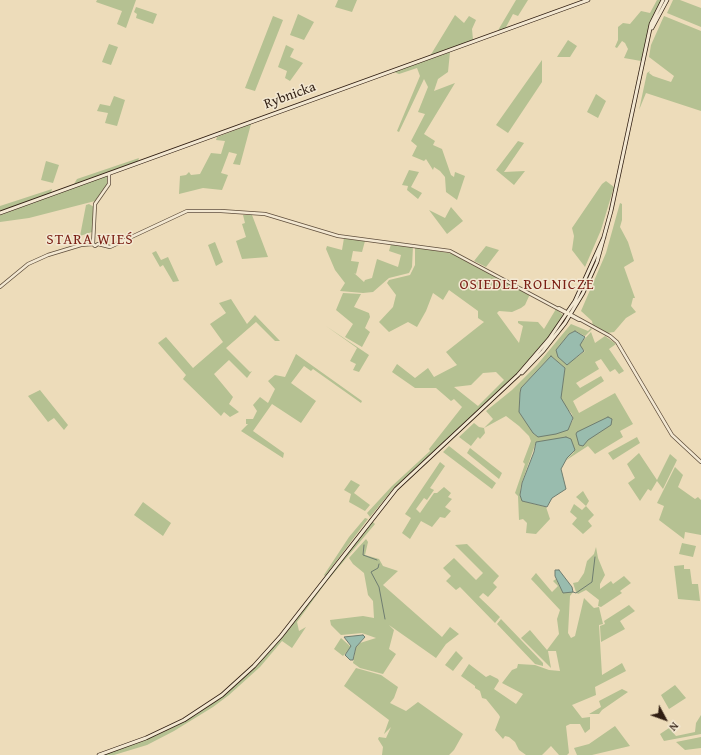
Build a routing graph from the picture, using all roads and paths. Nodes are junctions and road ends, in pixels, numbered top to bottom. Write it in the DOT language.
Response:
graph roads {
  1 [pos="588,0"];
  2 [pos="663,0"];
  3 [pos="667,0"];
  4 [pos="650,32"];
  5 [pos="109,174"];
  6 [pos="0,213"];
  7 [pos="93,242"];
  8 [pos="0,286"];
  9 [pos="569,314"];
  10 [pos="701,462"];
  11 [pos="99,755"];
  1 -- 5 [label="main road, Rybnicka"];
  2 -- 4 [label="main road"];
  3 -- 4 [label="main road"];
  4 -- 9 [label="main road"];
  5 -- 6 [label="main road, Rybnicka"];
  5 -- 7 [label="street"];
  7 -- 8 [label="street"];
  7 -- 9 [label="street"];
  9 -- 10 [label="street"];
  9 -- 11 [label="main road"];
}
